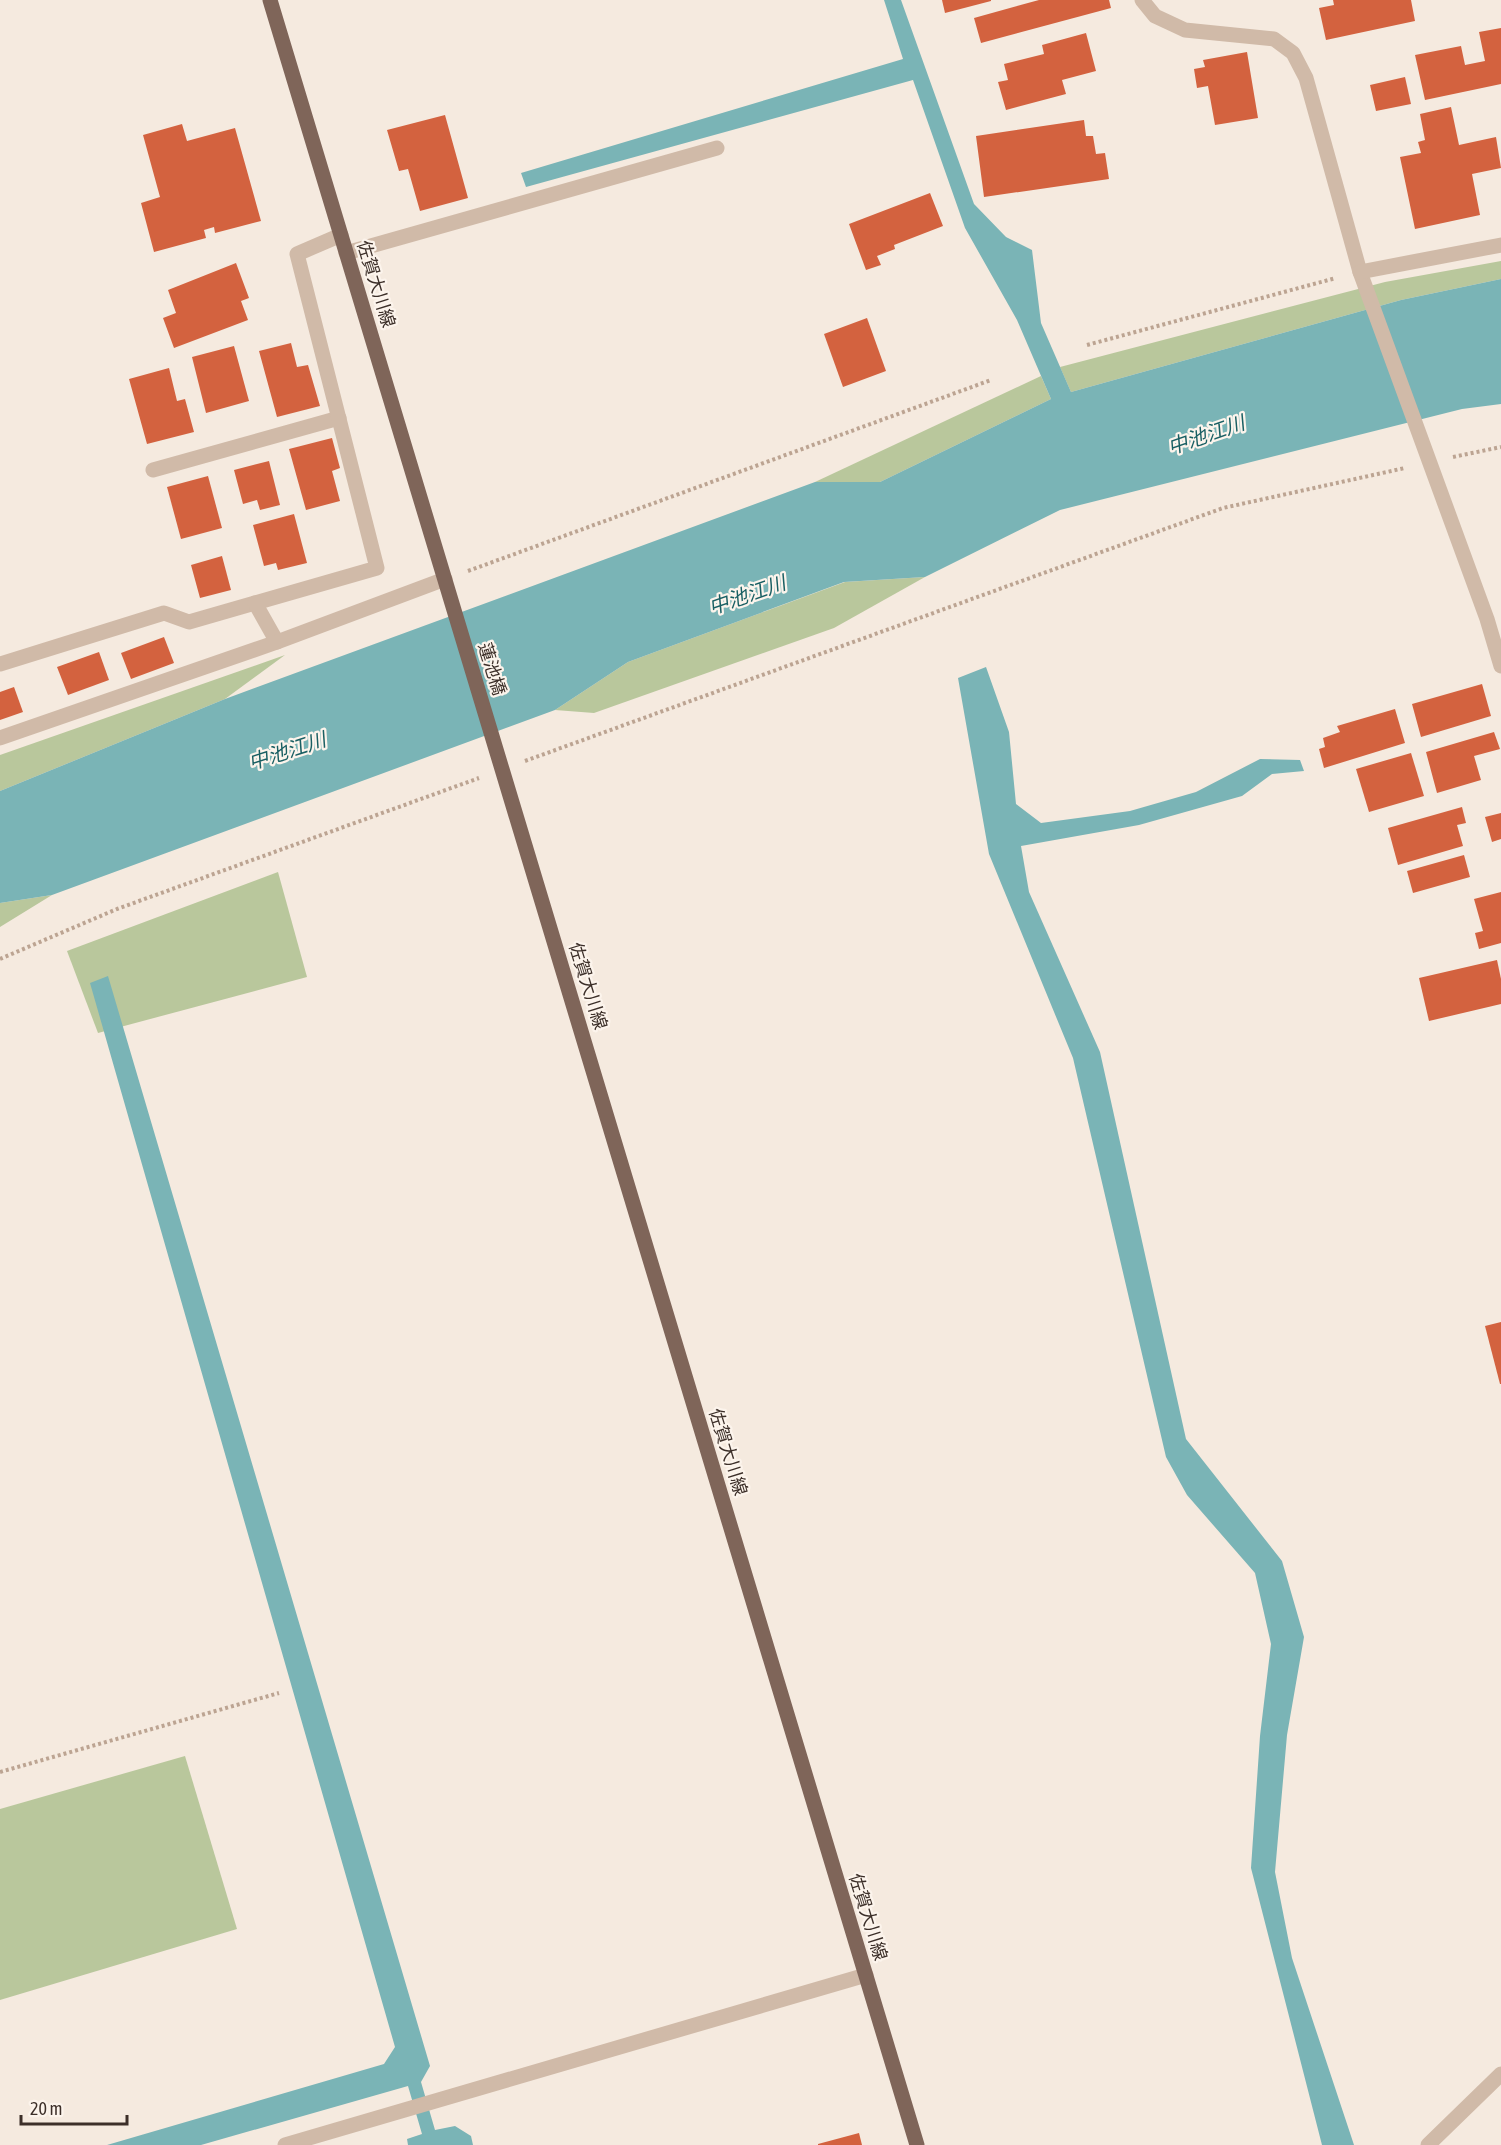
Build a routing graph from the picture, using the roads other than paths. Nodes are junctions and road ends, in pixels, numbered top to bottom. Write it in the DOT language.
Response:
graph roads {
  1 [pos="270,0"];
  2 [pos="1142,0"];
  3 [pos="717,148"];
  4 [pos="341,235"];
  5 [pos="1501,244"];
  6 [pos="346,253"];
  7 [pos="1360,272"];
  8 [pos="339,418"];
  9 [pos="153,470"];
  10 [pos="445,579"];
  11 [pos="255,603"];
  12 [pos="277,642"];
  13 [pos="0,664"];
  14 [pos="1501,666"];
  15 [pos="0,738"];
  16 [pos="502,770"];
  17 [pos="866,1975"];
  18 [pos="1501,2074"];
  19 [pos="285,2145"];
  20 [pos="917,2145"];
  21 [pos="1428,2145"];
  1 -- 4 [label="main road, 佐賀大川線"];
  2 -- 7 [label="street"];
  3 -- 6 [label="street"];
  4 -- 6 [label="main road, 佐賀大川線"];
  4 -- 8 [label="street"];
  5 -- 7 [label="street"];
  6 -- 10 [label="main road, 佐賀大川線"];
  7 -- 14 [label="street"];
  8 -- 9 [label="street"];
  8 -- 11 [label="street"];
  10 -- 12 [label="street"];
  10 -- 16 [label="main road, 蓮池橋"];
  11 -- 12 [label="street"];
  11 -- 13 [label="street"];
  12 -- 15 [label="street"];
  16 -- 17 [label="main road, 佐賀大川線"];
  17 -- 19 [label="street"];
  17 -- 20 [label="main road, 佐賀大川線"];
  18 -- 21 [label="street"];
}
